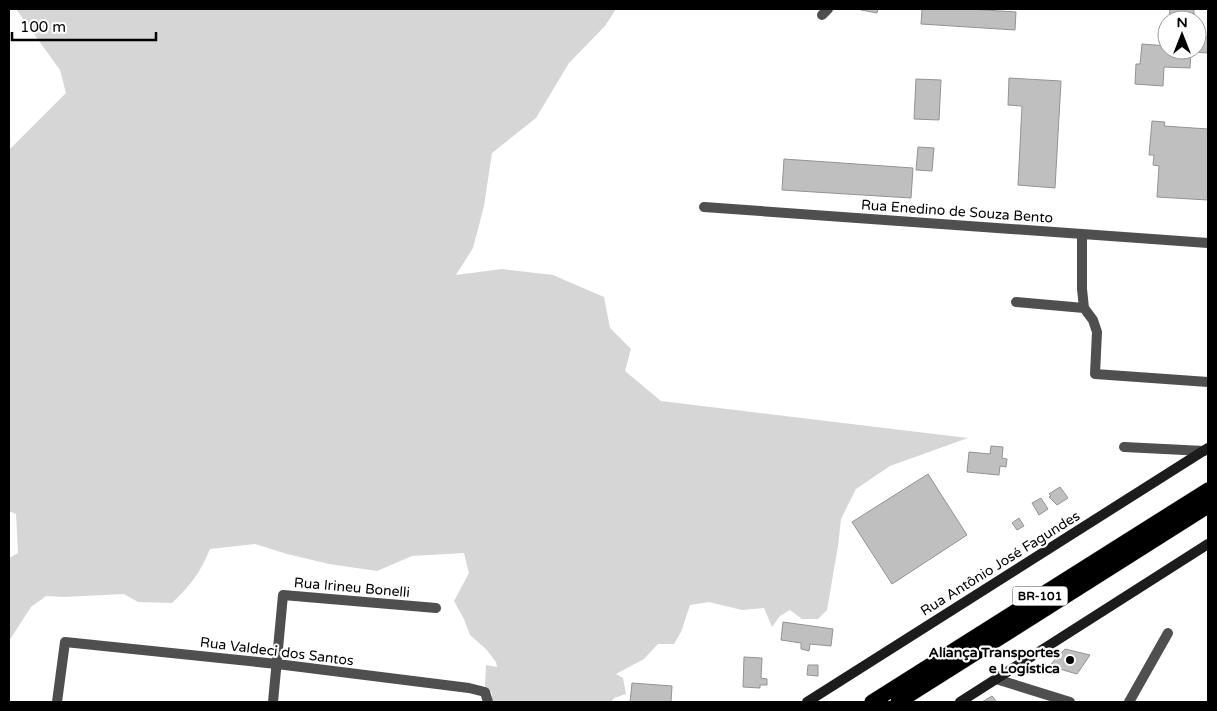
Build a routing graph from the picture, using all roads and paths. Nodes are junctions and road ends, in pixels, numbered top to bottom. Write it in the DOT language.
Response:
graph roads {
  1 [pos="704,207"];
  2 [pos="1082,234"];
  3 [pos="1208,242"];
  4 [pos="1016,302"];
  5 [pos="1084,308"];
  6 [pos="1208,382"];
  7 [pos="1124,447"];
  8 [pos="1206,449"];
  9 [pos="1208,490"];
  10 [pos="1208,506"];
  11 [pos="1208,544"];
  12 [pos="436,608"];
  13 [pos="1168,633"];
  14 [pos="277,664"];
  15 [pos="996,679"];
  16 [pos="57,702"];
  17 [pos="273,702"];
  18 [pos="488,702"];
  19 [pos="807,702"];
  20 [pos="872,702"];
  21 [pos="898,702"];
  22 [pos="960,702"];
  23 [pos="1070,702"];
  24 [pos="1129,702"];
  1 -- 2 [label="street, Rua Enedino de Souza Bento"];
  2 -- 3 [label="street, Rua Enedino de Souza Bento"];
  2 -- 5 [label="street"];
  4 -- 5 [label="street"];
  5 -- 6 [label="street"];
  7 -- 8 [label="street"];
  8 -- 19 [label="main road, Rua Antônio José Fagundes"];
  9 -- 20 [label="highway, BR-101"];
  10 -- 21 [label="highway, BR-101"];
  11 -- 15 [label="main road"];
  12 -- 14 [label="street, Rua Irineu Bonelli"];
  13 -- 24 [label="street"];
  14 -- 16 [label="street, Rua Valdeci dos Santos"];
  14 -- 17 [label="street, Rua Irineu Bonelli"];
  14 -- 18 [label="street, Rua Valdeci dos Santos"];
  15 -- 22 [label="main road"];
  15 -- 23 [label="street"];
}
